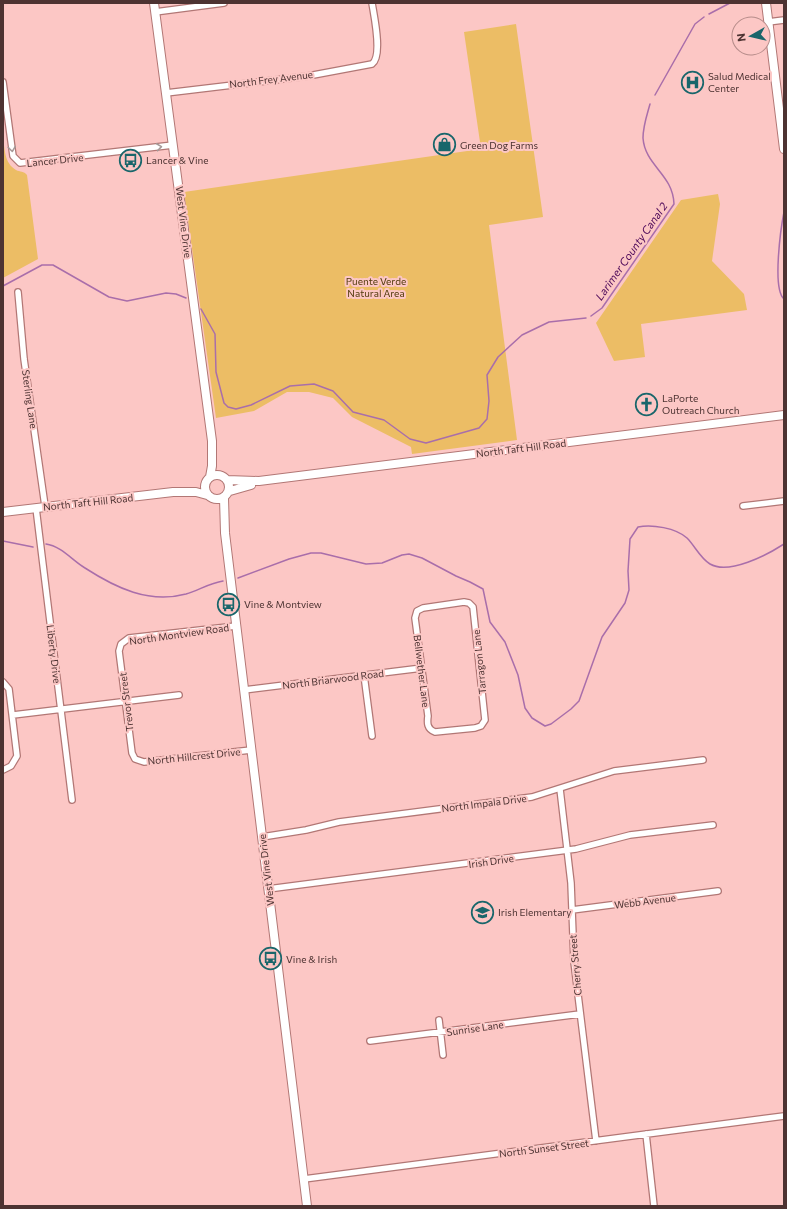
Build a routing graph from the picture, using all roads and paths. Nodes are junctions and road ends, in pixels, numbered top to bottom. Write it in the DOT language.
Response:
graph roads {
  1 [pos="224,3"];
  2 [pos="372,3"];
  3 [pos="766,3"];
  4 [pos="155,7"];
  5 [pos="767,16"];
  6 [pos="784,20"];
  7 [pos="771,22"];
  8 [pos="771,43"];
  9 [pos="3,82"];
  10 [pos="166,93"];
  11 [pos="781,114"];
  12 [pos="173,145"];
  13 [pos="784,149"];
  14 [pos="18,292"];
  15 [pos="784,415"];
  16 [pos="212,441"];
  17 [pos="225,478"];
  18 [pos="208,480"];
  19 [pos="259,481"];
  20 [pos="173,492"];
  21 [pos="227,494"];
  22 [pos="211,497"];
  23 [pos="784,501"];
  24 [pos="45,506"];
  25 [pos="743,506"];
  26 [pos="36,508"];
  27 [pos="3,512"];
  28 [pos="225,533"];
  29 [pos="416,611"];
  30 [pos="236,626"];
  31 [pos="123,642"];
  32 [pos="422,668"];
  33 [pos="364,675"];
  34 [pos="3,682"];
  35 [pos="244,690"];
  36 [pos="179,695"];
  37 [pos="126,701"];
  38 [pos="60,708"];
  39 [pos="13,715"];
  40 [pos="431,730"];
  41 [pos="372,736"];
  42 [pos="251,750"];
  43 [pos="136,760"];
  44 [pos="703,760"];
  45 [pos="3,770"];
  46 [pos="560,789"];
  47 [pos="72,800"];
  48 [pos="713,825"];
  49 [pos="262,837"];
  50 [pos="568,850"];
  51 [pos="268,889"];
  52 [pos="718,891"];
  53 [pos="572,910"];
  54 [pos="580,1014"];
  55 [pos="439,1020"];
  56 [pos="440,1032"];
  57 [pos="370,1041"];
  58 [pos="444,1055"];
  59 [pos="784,1116"];
  60 [pos="646,1134"];
  61 [pos="596,1141"];
  62 [pos="304,1179"];
  63 [pos="307,1206"];
  64 [pos="654,1206"];
  1 -- 4 [label="street"];
  2 -- 10 [label="street, North Frey Avenue"];
  3 -- 5 [label="street"];
  4 -- 10 [label="street, West Vine Drive"];
  6 -- 7 [label="street"];
  8 -- 11 [label="street"];
  9 -- 12 [label="street, Lancer Drive, one-way"];
  10 -- 12 [label="street, West Vine Drive"];
  11 -- 13 [label="street"];
  12 -- 16 [label="street, West Vine Drive"];
  14 -- 24 [label="street, Sterling Lane"];
  15 -- 19 [label="street, North Taft Hill Road"];
  16 -- 17 [label="street, West Vine Drive"];
  16 -- 18 [label="street, West Vine Drive"];
  17 -- 18 [label="street"];
  17 -- 19 [label="street, North Taft Hill Road"];
  17 -- 21 [label="street, West Vine Drive"];
  18 -- 20 [label="street, North Taft Hill Road"];
  18 -- 22 [label="street, West Vine Drive"];
  19 -- 21 [label="street, North Taft Hill Road"];
  20 -- 22 [label="street, North Taft Hill Road"];
  20 -- 24 [label="street, North Taft Hill Road"];
  21 -- 22 [label="street"];
  21 -- 28 [label="street, West Vine Drive"];
  22 -- 28 [label="street, West Vine Drive"];
  23 -- 25 [label="street"];
  24 -- 26 [label="street, North Taft Hill Road"];
  26 -- 27 [label="street, North Taft Hill Road"];
  26 -- 38 [label="street, Liberty Drive"];
  28 -- 30 [label="street, West Vine Drive"];
  29 -- 32 [label="street, Bellwether Lane"];
  29 -- 40 [label="street, Tarragon Lane"];
  30 -- 31 [label="street, North Montview Road"];
  30 -- 35 [label="street, West Vine Drive"];
  31 -- 37 [label="street, Trevor Street"];
  32 -- 33 [label="street, North Briarwood Road"];
  32 -- 40 [label="street, Bellwether Lane"];
  33 -- 35 [label="street, North Briarwood Road"];
  33 -- 41 [label="street"];
  34 -- 39 [label="street"];
  35 -- 42 [label="street, West Vine Drive"];
  36 -- 37 [label="street"];
  37 -- 38 [label="street"];
  37 -- 43 [label="street, Trevor Street"];
  38 -- 39 [label="street"];
  38 -- 47 [label="street, Liberty Drive"];
  39 -- 45 [label="street"];
  42 -- 43 [label="street, North Hillcrest Drive"];
  42 -- 49 [label="street, West Vine Drive"];
  44 -- 46 [label="street, North Impala Drive"];
  46 -- 49 [label="street, North Impala Drive"];
  46 -- 50 [label="street, Cherry Street"];
  48 -- 50 [label="street, Irish Drive"];
  49 -- 51 [label="street, West Vine Drive"];
  50 -- 51 [label="street, Irish Drive"];
  50 -- 53 [label="street, Cherry Street"];
  51 -- 62 [label="street, West Vine Drive"];
  52 -- 53 [label="street, Webb Avenue"];
  53 -- 54 [label="street, Cherry Street"];
  54 -- 56 [label="street, Sunrise Lane"];
  54 -- 61 [label="street, Cherry Street"];
  55 -- 56 [label="street"];
  56 -- 57 [label="street, Sunrise Lane"];
  56 -- 58 [label="street"];
  59 -- 60 [label="street, North Sunset Street"];
  60 -- 61 [label="street, North Sunset Street"];
  60 -- 64 [label="street"];
  61 -- 62 [label="street, North Sunset Street"];
  62 -- 63 [label="street, West Vine Drive"];
}
